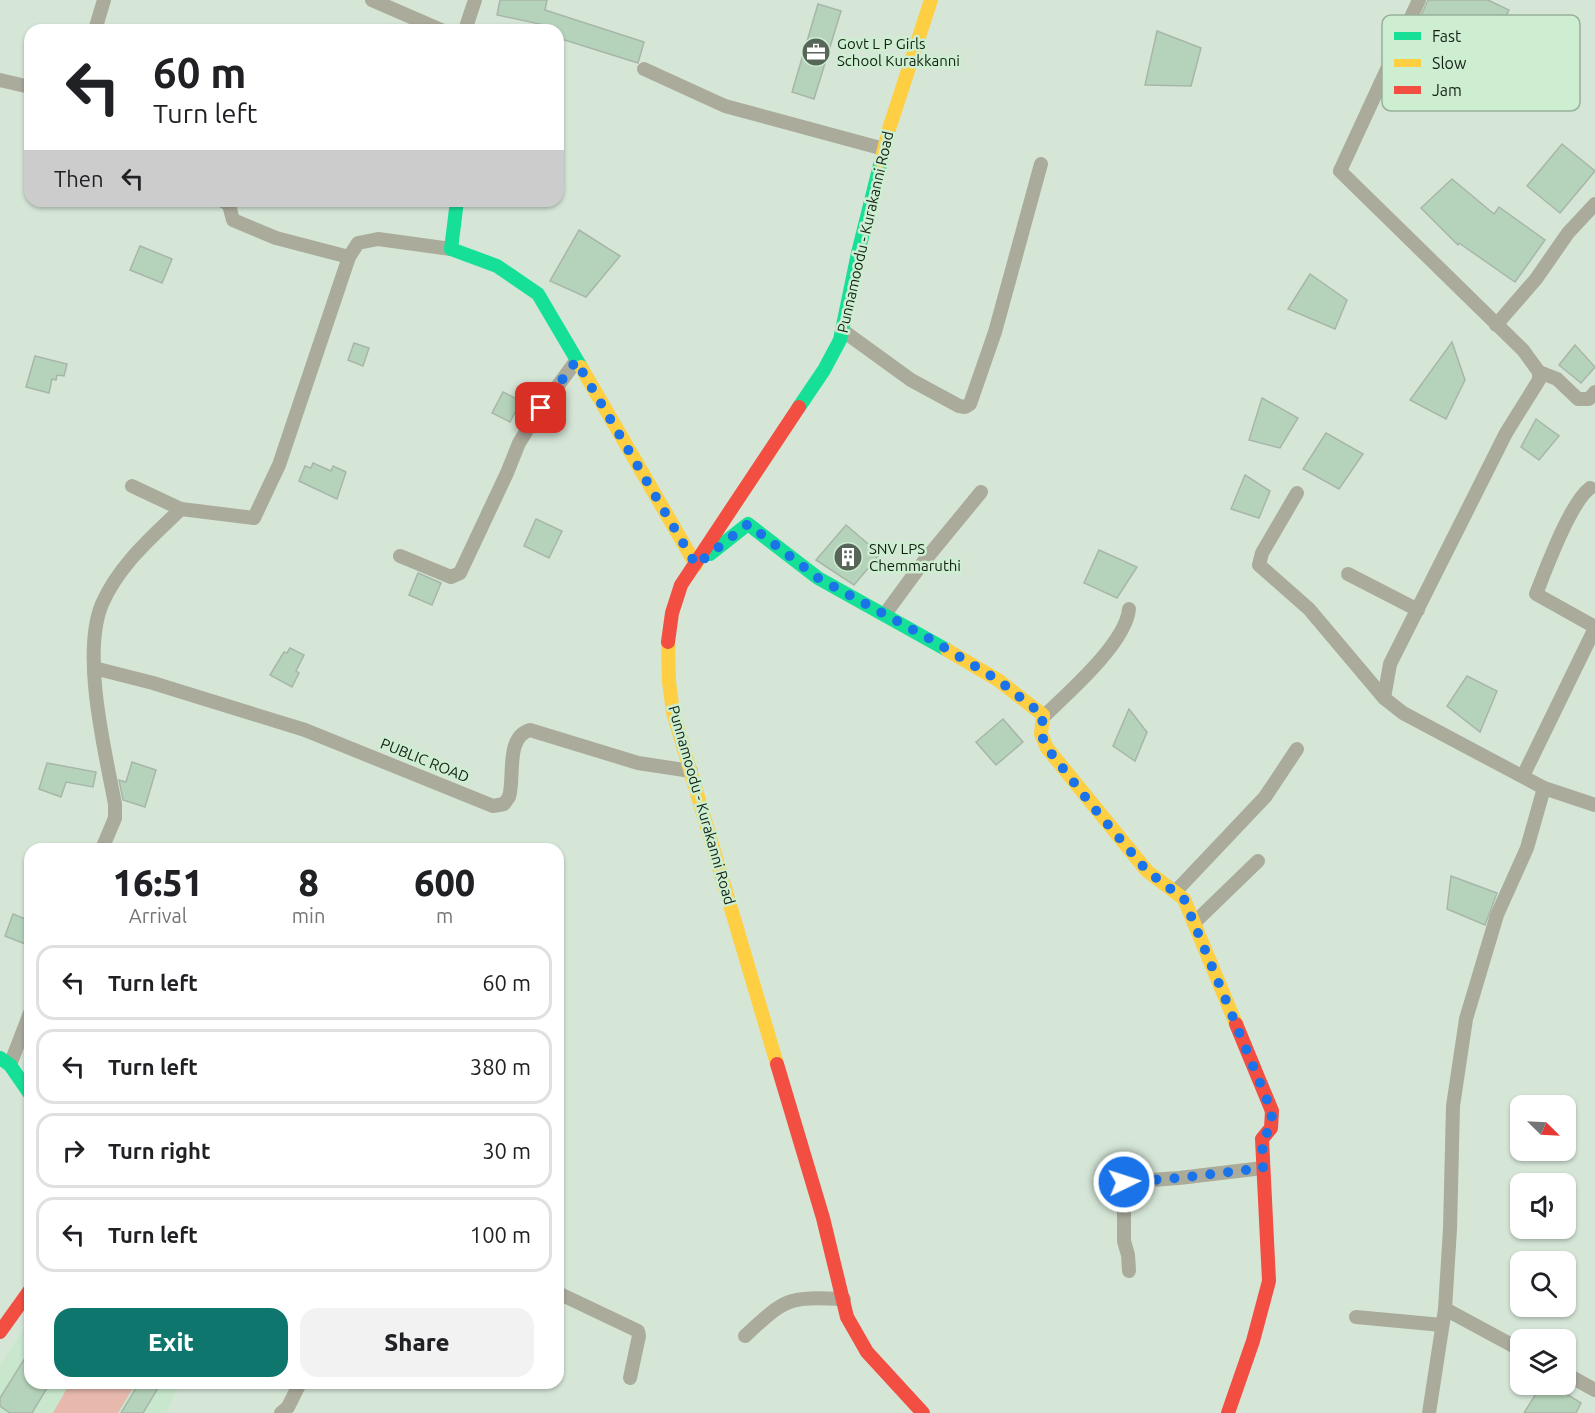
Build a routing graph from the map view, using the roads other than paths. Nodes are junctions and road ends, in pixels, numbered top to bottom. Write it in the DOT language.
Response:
graph roads {
  1 [pos="104,0"];
  2 [pos="372,0"];
  3 [pos="475,0"];
  4 [pos="931,0"];
  5 [pos="1419,0"];
  6 [pos="1412,15"];
  7 [pos="97,24"];
  8 [pos="427,24"];
  9 [pos="467,24"];
  10 [pos="644,69"];
  11 [pos="0,80"];
  12 [pos="1382,80"];
  13 [pos="24,86"];
  14 [pos="884,149"];
  15 [pos="1041,164"];
  16 [pos="1595,204"];
  17 [pos="230,207"];
  18 [pos="456,207"];
  19 [pos="451,249"];
  20 [pos="349,257"];
  21 [pos="1496,325"];
  22 [pos="842,330"];
  23 [pos="576,361"];
  24 [pos="1539,372"];
  25 [pos="1595,392"];
  26 [pos="132,486"];
  27 [pos="1590,488"];
  28 [pos="981,492"];
  29 [pos="1297,493"];
  30 [pos="181,509"];
  31 [pos="400,556"];
  32 [pos="696,565"];
  33 [pos="1348,574"];
  34 [pos="1129,609"];
  35 [pos="1418,610"];
  36 [pos="885,614"];
  37 [pos="1595,627"];
  38 [pos="94,668"];
  39 [pos="1384,698"];
  40 [pos="1043,717"];
  41 [pos="1297,749"];
  42 [pos="692,771"];
  43 [pos="1523,776"];
  44 [pos="1545,788"];
  45 [pos="1595,805"];
  46 [pos="105,843"];
  47 [pos="1258,861"];
  48 [pos="1176,891"];
  49 [pos="1194,923"];
  50 [pos="24,1025"];
  51 [pos="5,1061"];
  52 [pos="24,1086"];
  53 [pos="1263,1168"];
  54 [pos="1129,1271"];
  55 [pos="564,1296"];
  56 [pos="24,1298"];
  57 [pos="844,1299"];
  58 [pos="1444,1309"];
  59 [pos="1356,1317"];
  60 [pos="1442,1325"];
  61 [pos="0,1332"];
  62 [pos="745,1336"];
  63 [pos="1510,1344"];
  64 [pos="630,1378"];
  65 [pos="1576,1380"];
  66 [pos="298,1389"];
  67 [pos="1595,1390"];
  68 [pos="290,1411"];
  69 [pos="923,1413"];
  70 [pos="1228,1413"];
  71 [pos="1429,1413"];
  1 -- 7 [label="street"];
  2 -- 8 [label="street"];
  3 -- 9 [label="street"];
  4 -- 14 [label="street, Punnamoodu - Kurakanni Road"];
  5 -- 6 [label="street"];
  10 -- 14 [label="street"];
  11 -- 13 [label="street"];
  12 -- 21 [label="street"];
  14 -- 22 [label="street, Punnamoodu - Kurakanni Road"];
  15 -- 22 [label="street"];
  16 -- 21 [label="street"];
  17 -- 20 [label="street"];
  18 -- 19 [label="street"];
  19 -- 20 [label="street"];
  19 -- 23 [label="street"];
  20 -- 30 [label="street"];
  21 -- 24 [label="street"];
  22 -- 32 [label="street, Punnamoodu - Kurakanni Road"];
  23 -- 31 [label="street"];
  23 -- 32 [label="street"];
  24 -- 25 [label="street"];
  24 -- 35 [label="street"];
  26 -- 30 [label="street"];
  27 -- 37 [label="street"];
  28 -- 36 [label="street"];
  29 -- 39 [label="street"];
  30 -- 38 [label="street"];
  32 -- 36 [label="street"];
  32 -- 42 [label="street, Punnamoodu - Kurakanni Road"];
  33 -- 35 [label="street"];
  34 -- 40 [label="street"];
  35 -- 39 [label="street"];
  36 -- 40 [label="street"];
  37 -- 43 [label="street"];
  38 -- 42 [label="street, PUBLIC ROAD"];
  38 -- 46 [label="street"];
  39 -- 43 [label="street"];
  40 -- 48 [label="street"];
  41 -- 48 [label="street"];
  42 -- 57 [label="street, Punnamoodu - Kurakanni Road"];
  43 -- 44 [label="street"];
  44 -- 45 [label="street"];
  44 -- 58 [label="street"];
  47 -- 49 [label="street"];
  48 -- 49 [label="street"];
  49 -- 53 [label="street"];
  50 -- 51 [label="street"];
  51 -- 52 [label="street"];
  53 -- 54 [label="street"];
  53 -- 70 [label="street"];
  55 -- 64 [label="street"];
  56 -- 61 [label="street"];
  57 -- 62 [label="street"];
  57 -- 69 [label="street, Punnamoodu - Kurakanni Road"];
  58 -- 60 [label="street"];
  58 -- 63 [label="street"];
  59 -- 60 [label="street"];
  60 -- 71 [label="street"];
  65 -- 67 [label="street"];
  66 -- 68 [label="street"];
}
